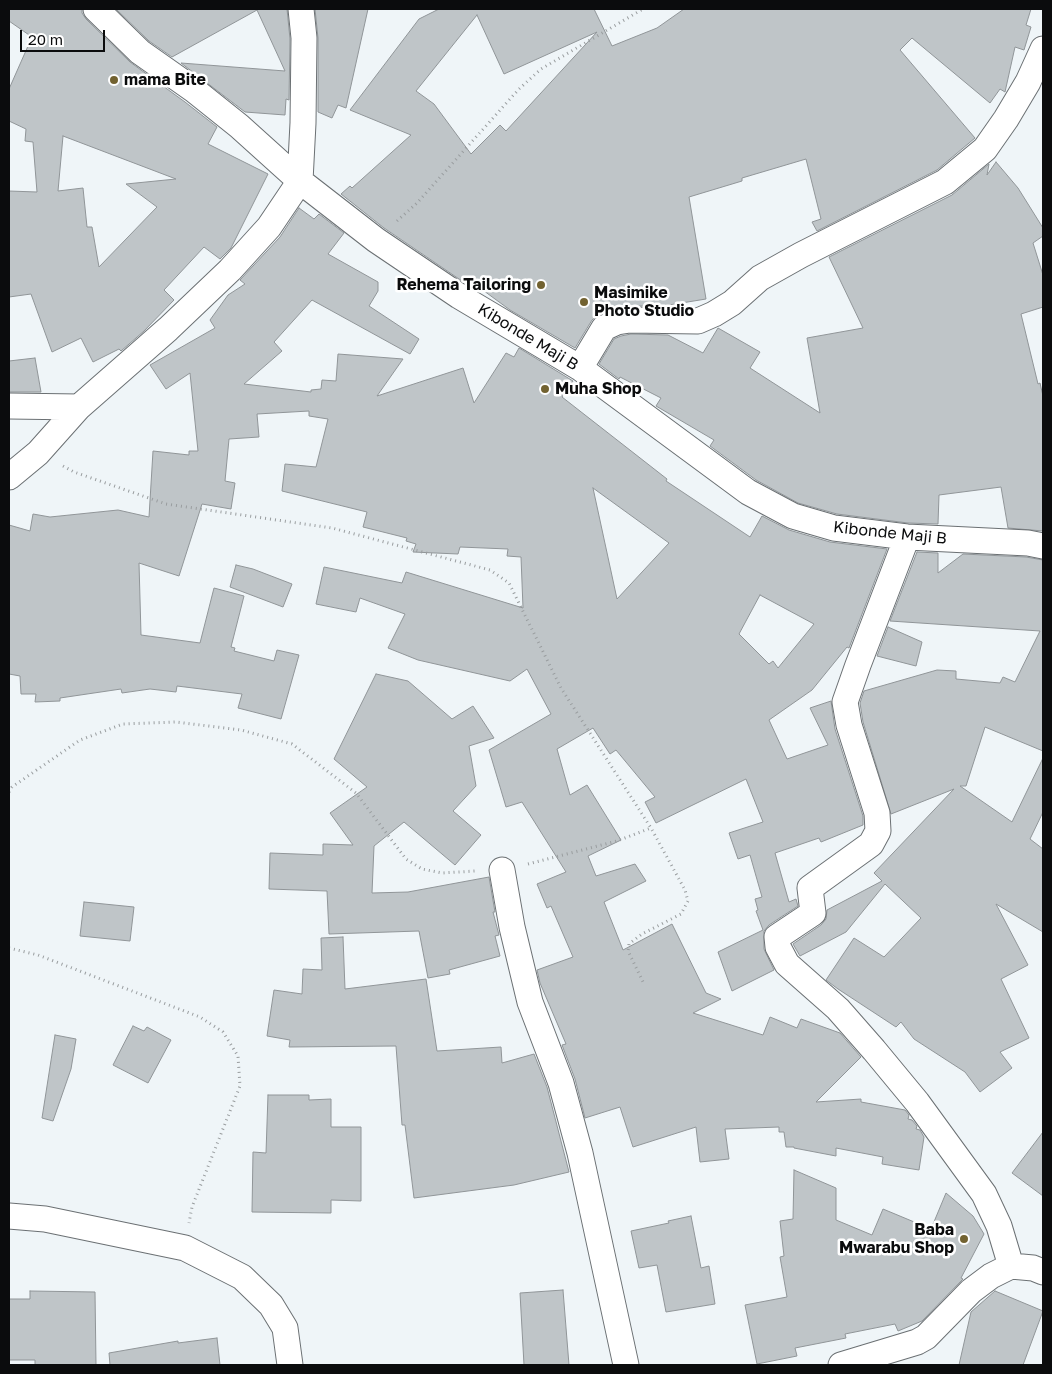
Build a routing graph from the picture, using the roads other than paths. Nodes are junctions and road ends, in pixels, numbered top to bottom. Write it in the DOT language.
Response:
graph roads {
  1 [pos="96,9"];
  2 [pos="301,9"];
  3 [pos="1043,49"];
  4 [pos="300,181"];
  5 [pos="580,368"];
  6 [pos="9,406"];
  7 [pos="79,407"];
  8 [pos="9,477"];
  9 [pos="907,537"];
  10 [pos="1043,546"];
  11 [pos="502,870"];
  12 [pos="9,1216"];
  13 [pos="1011,1266"];
  14 [pos="1043,1272"];
  15 [pos="290,1365"];
  16 [pos="626,1365"];
  17 [pos="841,1365"];
  1 -- 4 [label="street, Kibonde Maji B"];
  2 -- 4 [label="street"];
  3 -- 5 [label="street"];
  4 -- 5 [label="street, Kibonde Maji B"];
  4 -- 7 [label="street"];
  5 -- 9 [label="street, Kibonde Maji B"];
  6 -- 7 [label="street"];
  7 -- 8 [label="street"];
  9 -- 10 [label="street, Kibonde Maji B"];
  9 -- 13 [label="street"];
  11 -- 16 [label="street"];
  12 -- 15 [label="street"];
  13 -- 14 [label="street"];
  13 -- 17 [label="street"];
}
